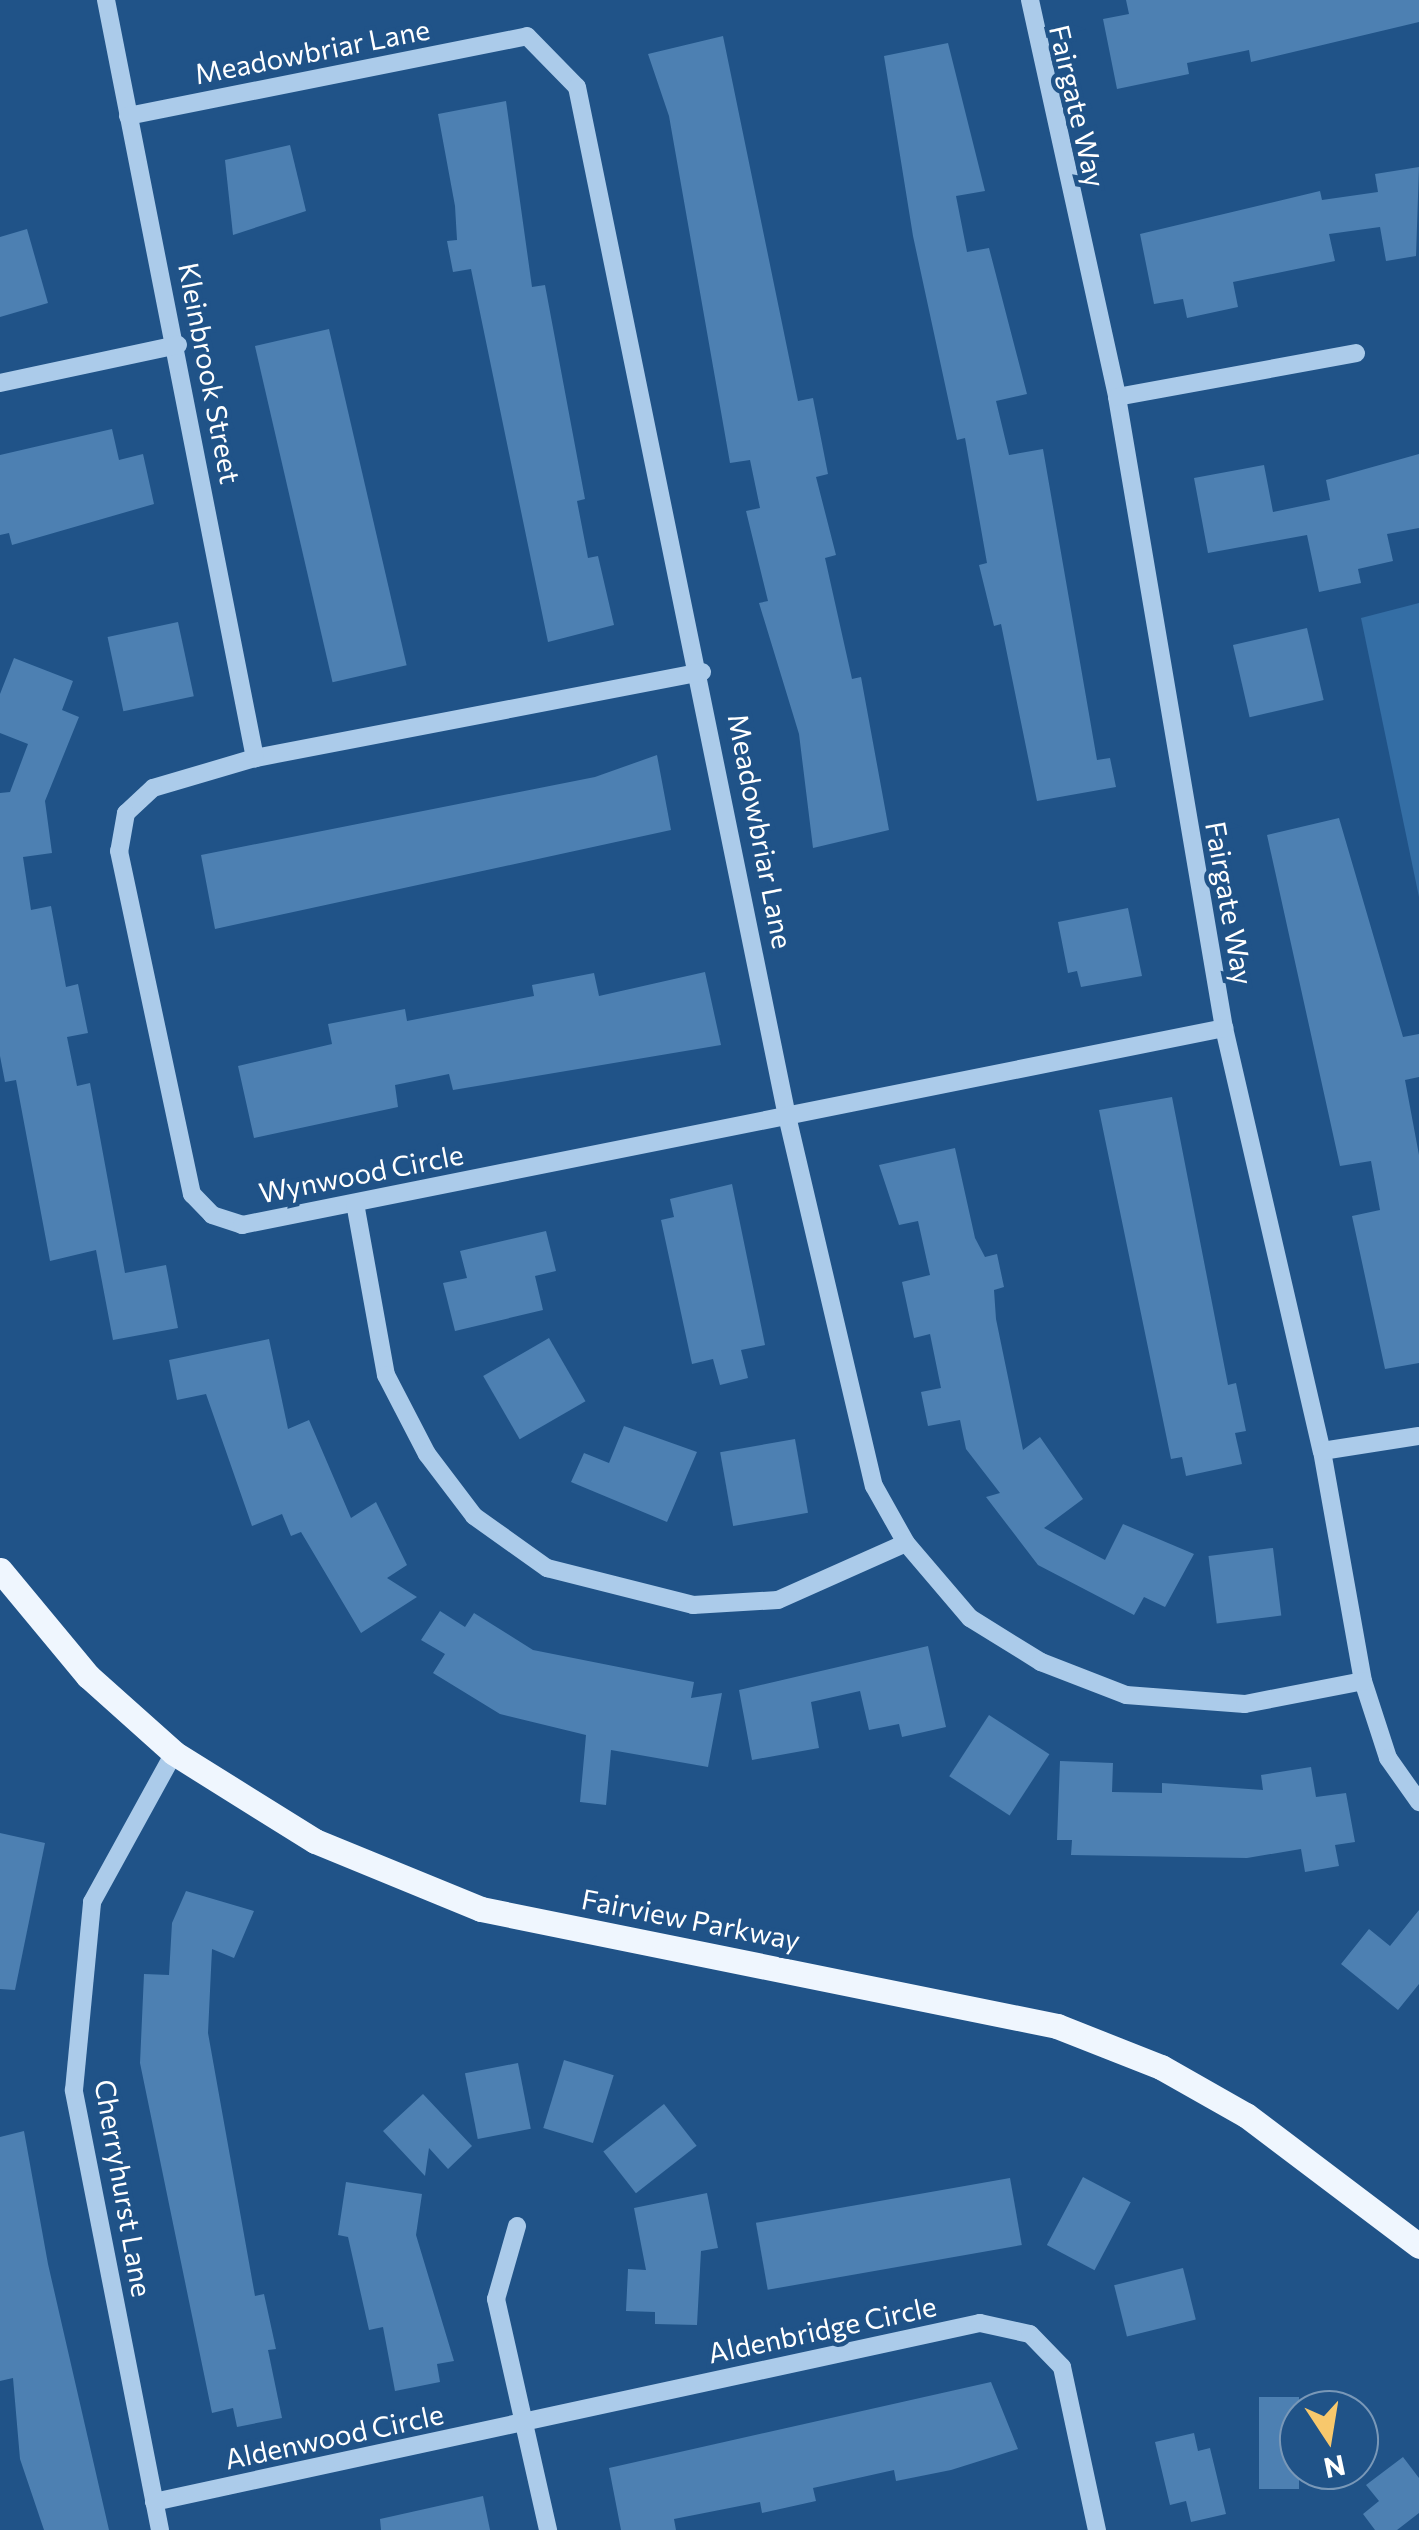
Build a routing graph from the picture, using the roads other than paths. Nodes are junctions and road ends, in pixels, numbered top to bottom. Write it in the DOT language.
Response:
graph roads {
  1 [pos="106,0"];
  2 [pos="1030,0"];
  3 [pos="128,116"];
  4 [pos="178,346"];
  5 [pos="1356,353"];
  6 [pos="0,383"];
  7 [pos="1117,397"];
  8 [pos="702,672"];
  9 [pos="255,758"];
  10 [pos="1224,1028"];
  11 [pos="787,1116"];
  12 [pos="355,1203"];
  13 [pos="1419,1436"];
  14 [pos="1322,1450"];
  15 [pos="906,1544"];
  16 [pos="0,1570"];
  17 [pos="1362,1681"];
  18 [pos="174,1754"];
  19 [pos="1419,1802"];
  20 [pos="516,2226"];
  21 [pos="1419,2246"];
  22 [pos="524,2423"];
  23 [pos="154,2502"];
  24 [pos="160,2530"];
  25 [pos="548,2530"];
  26 [pos="1098,2530"];
  1 -- 3 [label="street, Kleinbrook Street"];
  2 -- 7 [label="street, Fairgate Way"];
  3 -- 4 [label="street, Kleinbrook Street"];
  3 -- 8 [label="street, Meadowbriar Lane"];
  4 -- 6 [label="street"];
  4 -- 9 [label="street, Kleinbrook Street"];
  5 -- 7 [label="street"];
  7 -- 10 [label="street, Fairgate Way"];
  8 -- 9 [label="street, Wynwood Circle"];
  8 -- 11 [label="street, Meadowbriar Lane"];
  9 -- 12 [label="street, Wynwood Circle"];
  10 -- 11 [label="street, Wynwood Circle"];
  10 -- 14 [label="street, Fairgate Way"];
  11 -- 12 [label="street, Wynwood Circle"];
  11 -- 15 [label="street, Meadowbriar Lane"];
  12 -- 15 [label="street"];
  13 -- 14 [label="street"];
  14 -- 17 [label="street, Fairgate Way"];
  15 -- 17 [label="street, Meadowbriar Lane"];
  16 -- 18 [label="main road, Fairview Parkway"];
  17 -- 19 [label="street, Fairgate Way"];
  18 -- 21 [label="main road, Fairview Parkway"];
  18 -- 23 [label="street, Cherryhurst Lane"];
  20 -- 22 [label="street"];
  22 -- 23 [label="street, Aldenwood Circle"];
  22 -- 25 [label="street"];
  22 -- 26 [label="street, Aldenbridge Circle"];
  23 -- 24 [label="street, Cherryhurst Lane"];
}
